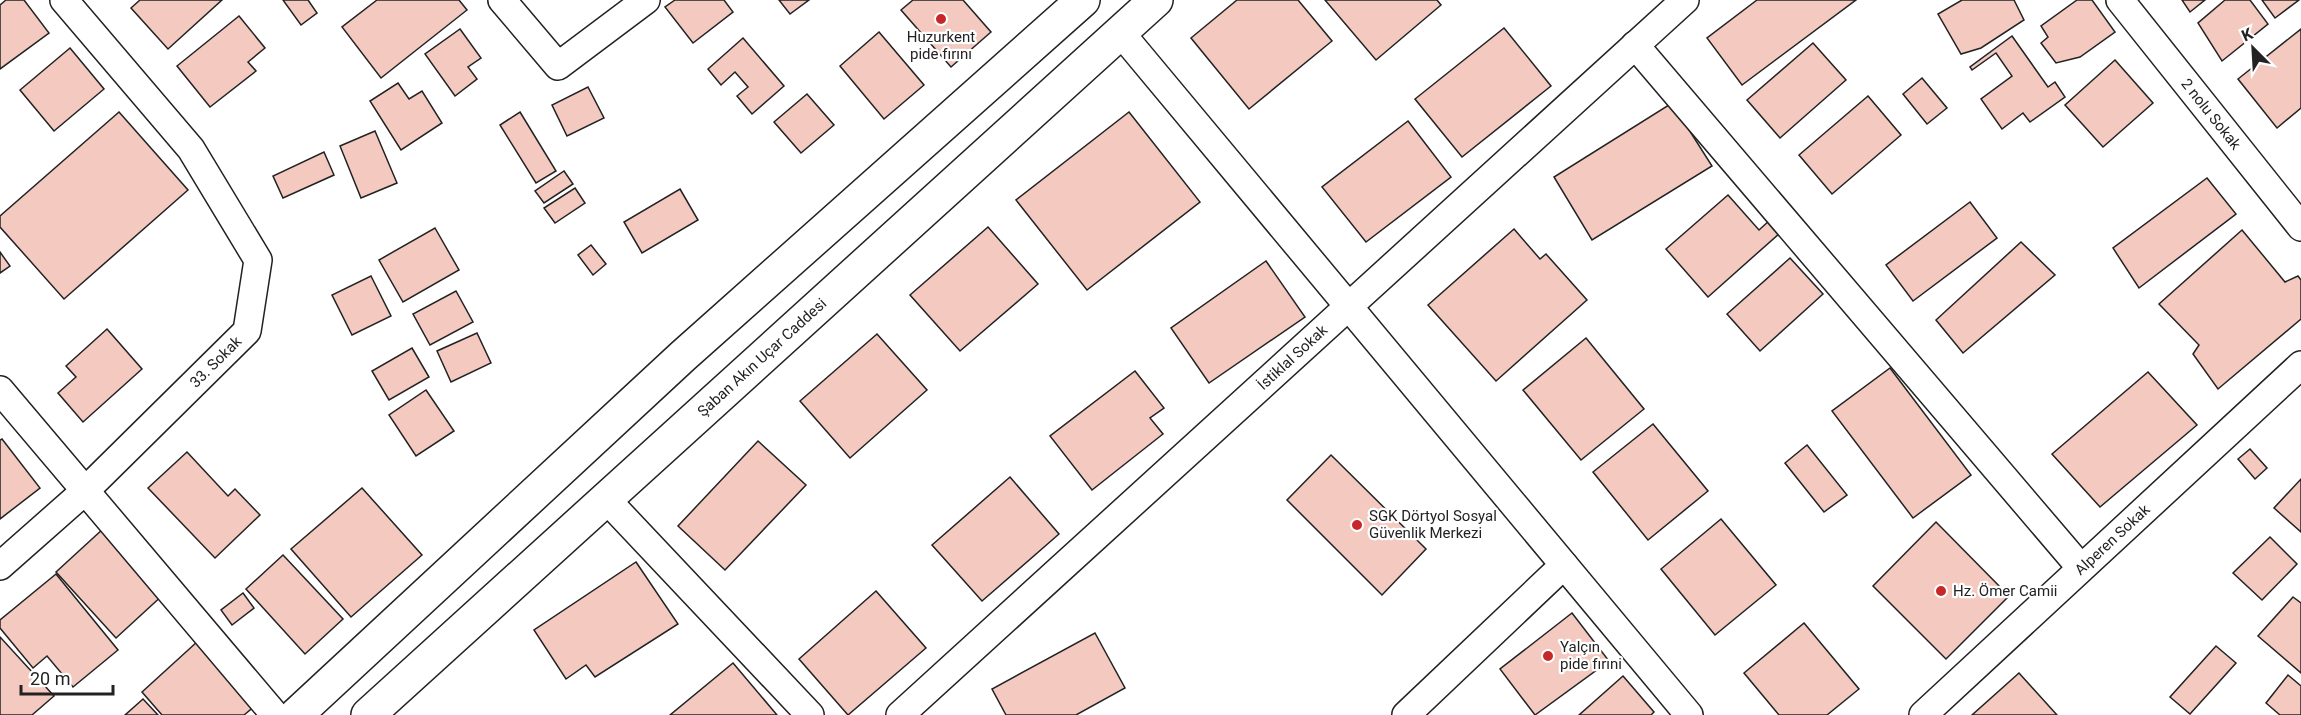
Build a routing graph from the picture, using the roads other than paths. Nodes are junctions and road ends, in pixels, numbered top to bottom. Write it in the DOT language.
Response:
graph roads {
  1 [pos="64,0"];
  2 [pos="502,0"];
  3 [pos="646,0"];
  4 [pos="1083,0"];
  5 [pos="1156,0"];
  6 [pos="1685,0"];
  7 [pos="2120,0"];
  8 [pos="1120,32"];
  9 [pos="1635,45"];
  10 [pos="2301,227"];
  11 [pos="1348,307"];
  12 [pos="2301,365"];
  13 [pos="0,390"];
  14 [pos="86,490"];
  15 [pos="604,498"];
  16 [pos="1564,565"];
  17 [pos="0,566"];
  18 [pos="2081,568"];
  19 [pos="275,715"];
  20 [pos="296,715"];
  21 [pos="368,715"];
  22 [pos="810,715"];
  23 [pos="900,715"];
  24 [pos="1406,715"];
  25 [pos="1689,715"];
  26 [pos="1923,715"];
  1 -- 14 [label="street, 33. Sokak"];
  2 -- 3 [label="street"];
  4 -- 20 [label="main road"];
  5 -- 8 [label="main road, Şaban Akın Uçar Caddesi"];
  6 -- 9 [label="street, İstiklal Sokak"];
  7 -- 10 [label="street, 2 nolu Sokak"];
  8 -- 11 [label="street"];
  8 -- 15 [label="main road, Şaban Akın Uçar Caddesi"];
  9 -- 11 [label="street, İstiklal Sokak"];
  9 -- 18 [label="street"];
  11 -- 16 [label="street"];
  11 -- 23 [label="street, İstiklal Sokak"];
  12 -- 18 [label="street, Alperen Sokak"];
  13 -- 14 [label="street"];
  14 -- 17 [label="street, 33. Sokak"];
  14 -- 19 [label="street"];
  15 -- 21 [label="main road, Şaban Akın Uçar Caddesi"];
  15 -- 22 [label="street"];
  16 -- 24 [label="street"];
  16 -- 25 [label="street"];
  18 -- 26 [label="street, Alperen Sokak"];
}
